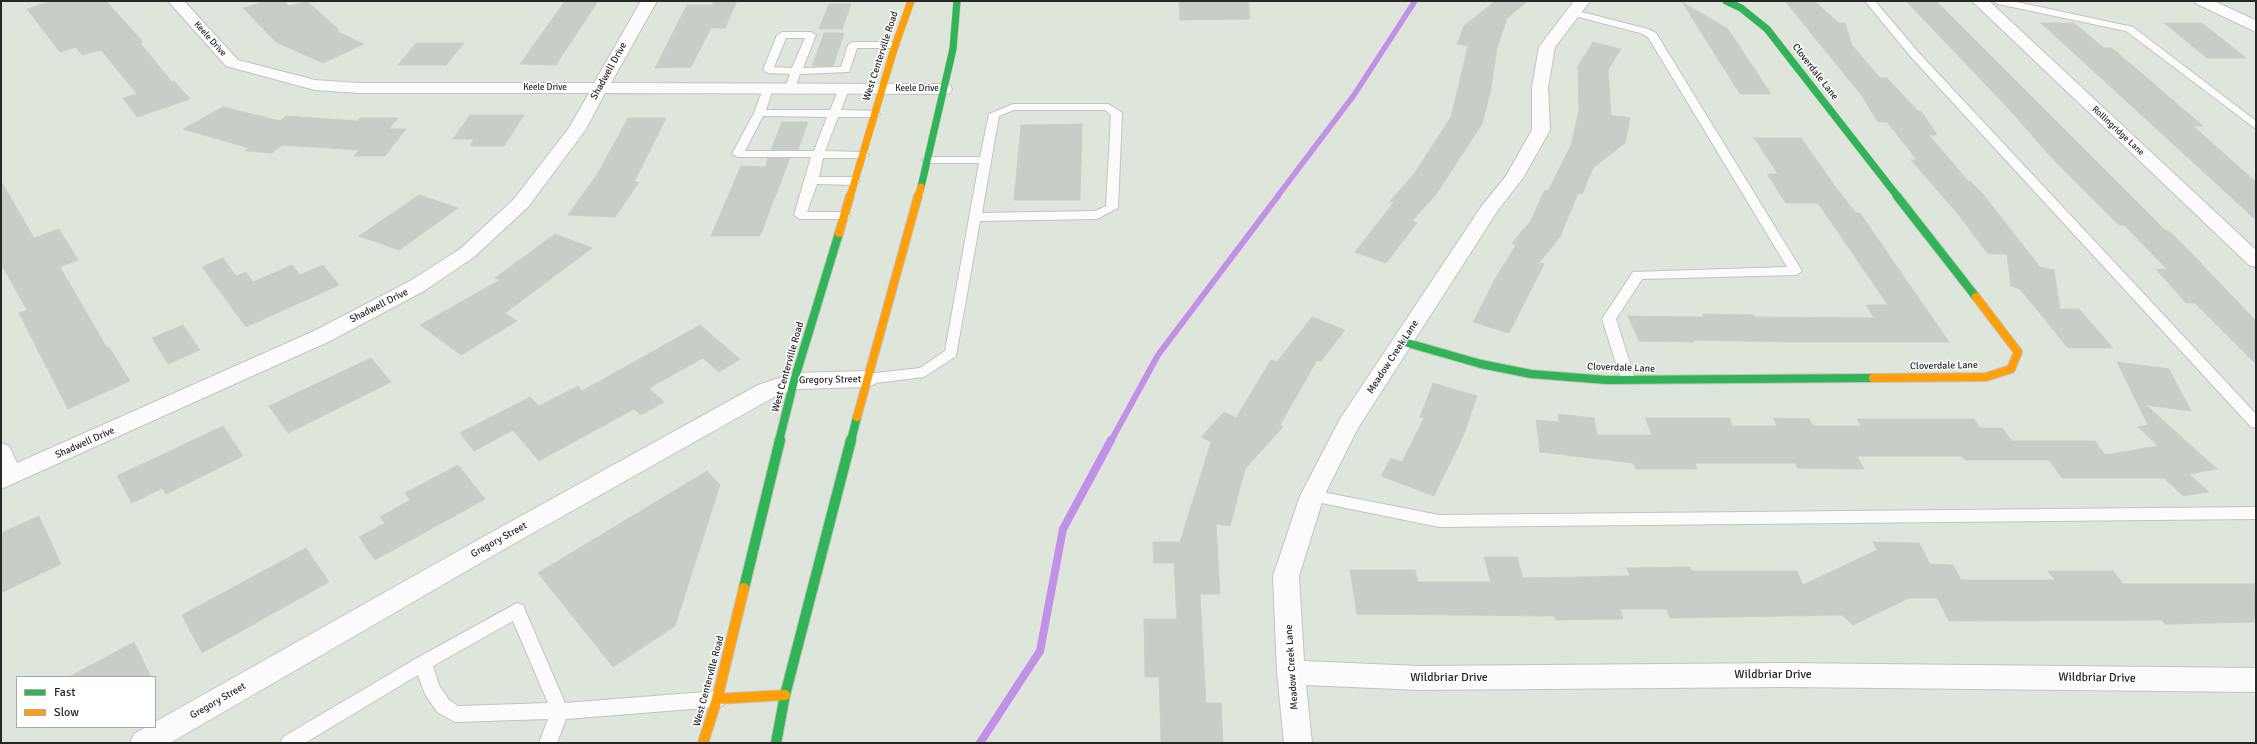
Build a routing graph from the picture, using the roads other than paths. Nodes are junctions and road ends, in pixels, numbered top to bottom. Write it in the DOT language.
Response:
graph roads {
  1 [pos="176,1"];
  2 [pos="649,1"];
  3 [pos="911,1"];
  4 [pos="957,1"];
  5 [pos="1726,1"];
  6 [pos="1870,1"];
  7 [pos="1980,1"];
  8 [pos="1998,1"];
  9 [pos="2202,1"];
  10 [pos="1578,7"];
  11 [pos="2256,27"];
  12 [pos="895,45"];
  13 [pos="796,71"];
  14 [pos="599,88"];
  15 [pos="768,89"];
  16 [pos="790,89"];
  17 [pos="844,89"];
  18 [pos="882,89"];
  19 [pos="944,89"];
  20 [pos="758,113"];
  21 [pos="834,114"];
  22 [pos="875,114"];
  23 [pos="2256,126"];
  24 [pos="818,154"];
  25 [pos="863,155"];
  26 [pos="928,160"];
  27 [pos="985,160"];
  28 [pos="812,180"];
  29 [pos="854,181"];
  30 [pos="844,216"];
  31 [pos="975,218"];
  32 [pos="2256,261"];
  33 [pos="1404,342"];
  34 [pos="867,379"];
  35 [pos="1628,379"];
  36 [pos="794,381"];
  37 [pos="2256,423"];
  38 [pos="1,452"];
  39 [pos="6,478"];
  40 [pos="1312,496"];
  41 [pos="2256,513"];
  42 [pos="423,663"];
  43 [pos="1291,672"];
  44 [pos="2256,680"];
  45 [pos="785,695"];
  46 [pos="717,699"];
  47 [pos="560,711"];
  48 [pos="144,743"];
  49 [pos="289,743"];
  50 [pos="548,743"];
  51 [pos="704,743"];
  52 [pos="776,743"];
  53 [pos="1298,743"];
  1 -- 14 [label="street, Keele Drive"];
  2 -- 14 [label="street, Shadwell Drive"];
  3 -- 12 [label="main road, West Centerville Road"];
  4 -- 19 [label="main road"];
  5 -- 35 [label="main road, Cloverdale Lane"];
  6 -- 37 [label="lane"];
  7 -- 32 [label="street, Rollingridge Lane"];
  8 -- 23 [label="lane"];
  9 -- 11 [label="street"];
  10 -- 33 [label="street, Meadow Creek Lane"];
  10 -- 35 [label="lane"];
  12 -- 13 [label="lane"];
  12 -- 18 [label="main road, West Centerville Road"];
  13 -- 13 [label="lane"];
  13 -- 16 [label="lane"];
  14 -- 15 [label="street, Keele Drive"];
  14 -- 39 [label="street, Shadwell Drive"];
  15 -- 16 [label="street, Keele Drive"];
  15 -- 20 [label="lane"];
  16 -- 17 [label="street, Keele Drive"];
  17 -- 18 [label="street, Keele Drive"];
  17 -- 21 [label="lane"];
  18 -- 19 [label="street, Keele Drive"];
  18 -- 22 [label="main road, West Centerville Road"];
  19 -- 26 [label="main road"];
  20 -- 21 [label="lane"];
  20 -- 24 [label="lane"];
  21 -- 22 [label="lane"];
  21 -- 24 [label="lane"];
  22 -- 25 [label="main road, West Centerville Road"];
  24 -- 25 [label="lane"];
  24 -- 28 [label="lane"];
  25 -- 29 [label="main road, West Centerville Road"];
  26 -- 27 [label="lane"];
  26 -- 34 [label="main road"];
  27 -- 31 [label="lane"];
  27 -- 31 [label="lane"];
  28 -- 29 [label="lane"];
  28 -- 30 [label="lane"];
  29 -- 30 [label="main road, West Centerville Road"];
  30 -- 36 [label="main road, West Centerville Road"];
  31 -- 34 [label="lane"];
  33 -- 35 [label="main road, Cloverdale Lane"];
  33 -- 40 [label="street, Meadow Creek Lane"];
  34 -- 36 [label="street, Gregory Street"];
  34 -- 45 [label="main road"];
  36 -- 46 [label="main road, West Centerville Road"];
  36 -- 48 [label="street, Gregory Street"];
  38 -- 39 [label="street"];
  40 -- 41 [label="lane"];
  40 -- 43 [label="street, Meadow Creek Lane"];
  42 -- 47 [label="lane"];
  42 -- 47 [label="lane"];
  42 -- 49 [label="lane"];
  43 -- 44 [label="street, Wildbriar Drive"];
  43 -- 53 [label="street, Meadow Creek Lane"];
  45 -- 46 [label="main road"];
  45 -- 52 [label="main road"];
  46 -- 47 [label="lane"];
  46 -- 51 [label="main road, West Centerville Road"];
  47 -- 50 [label="lane"];
}
